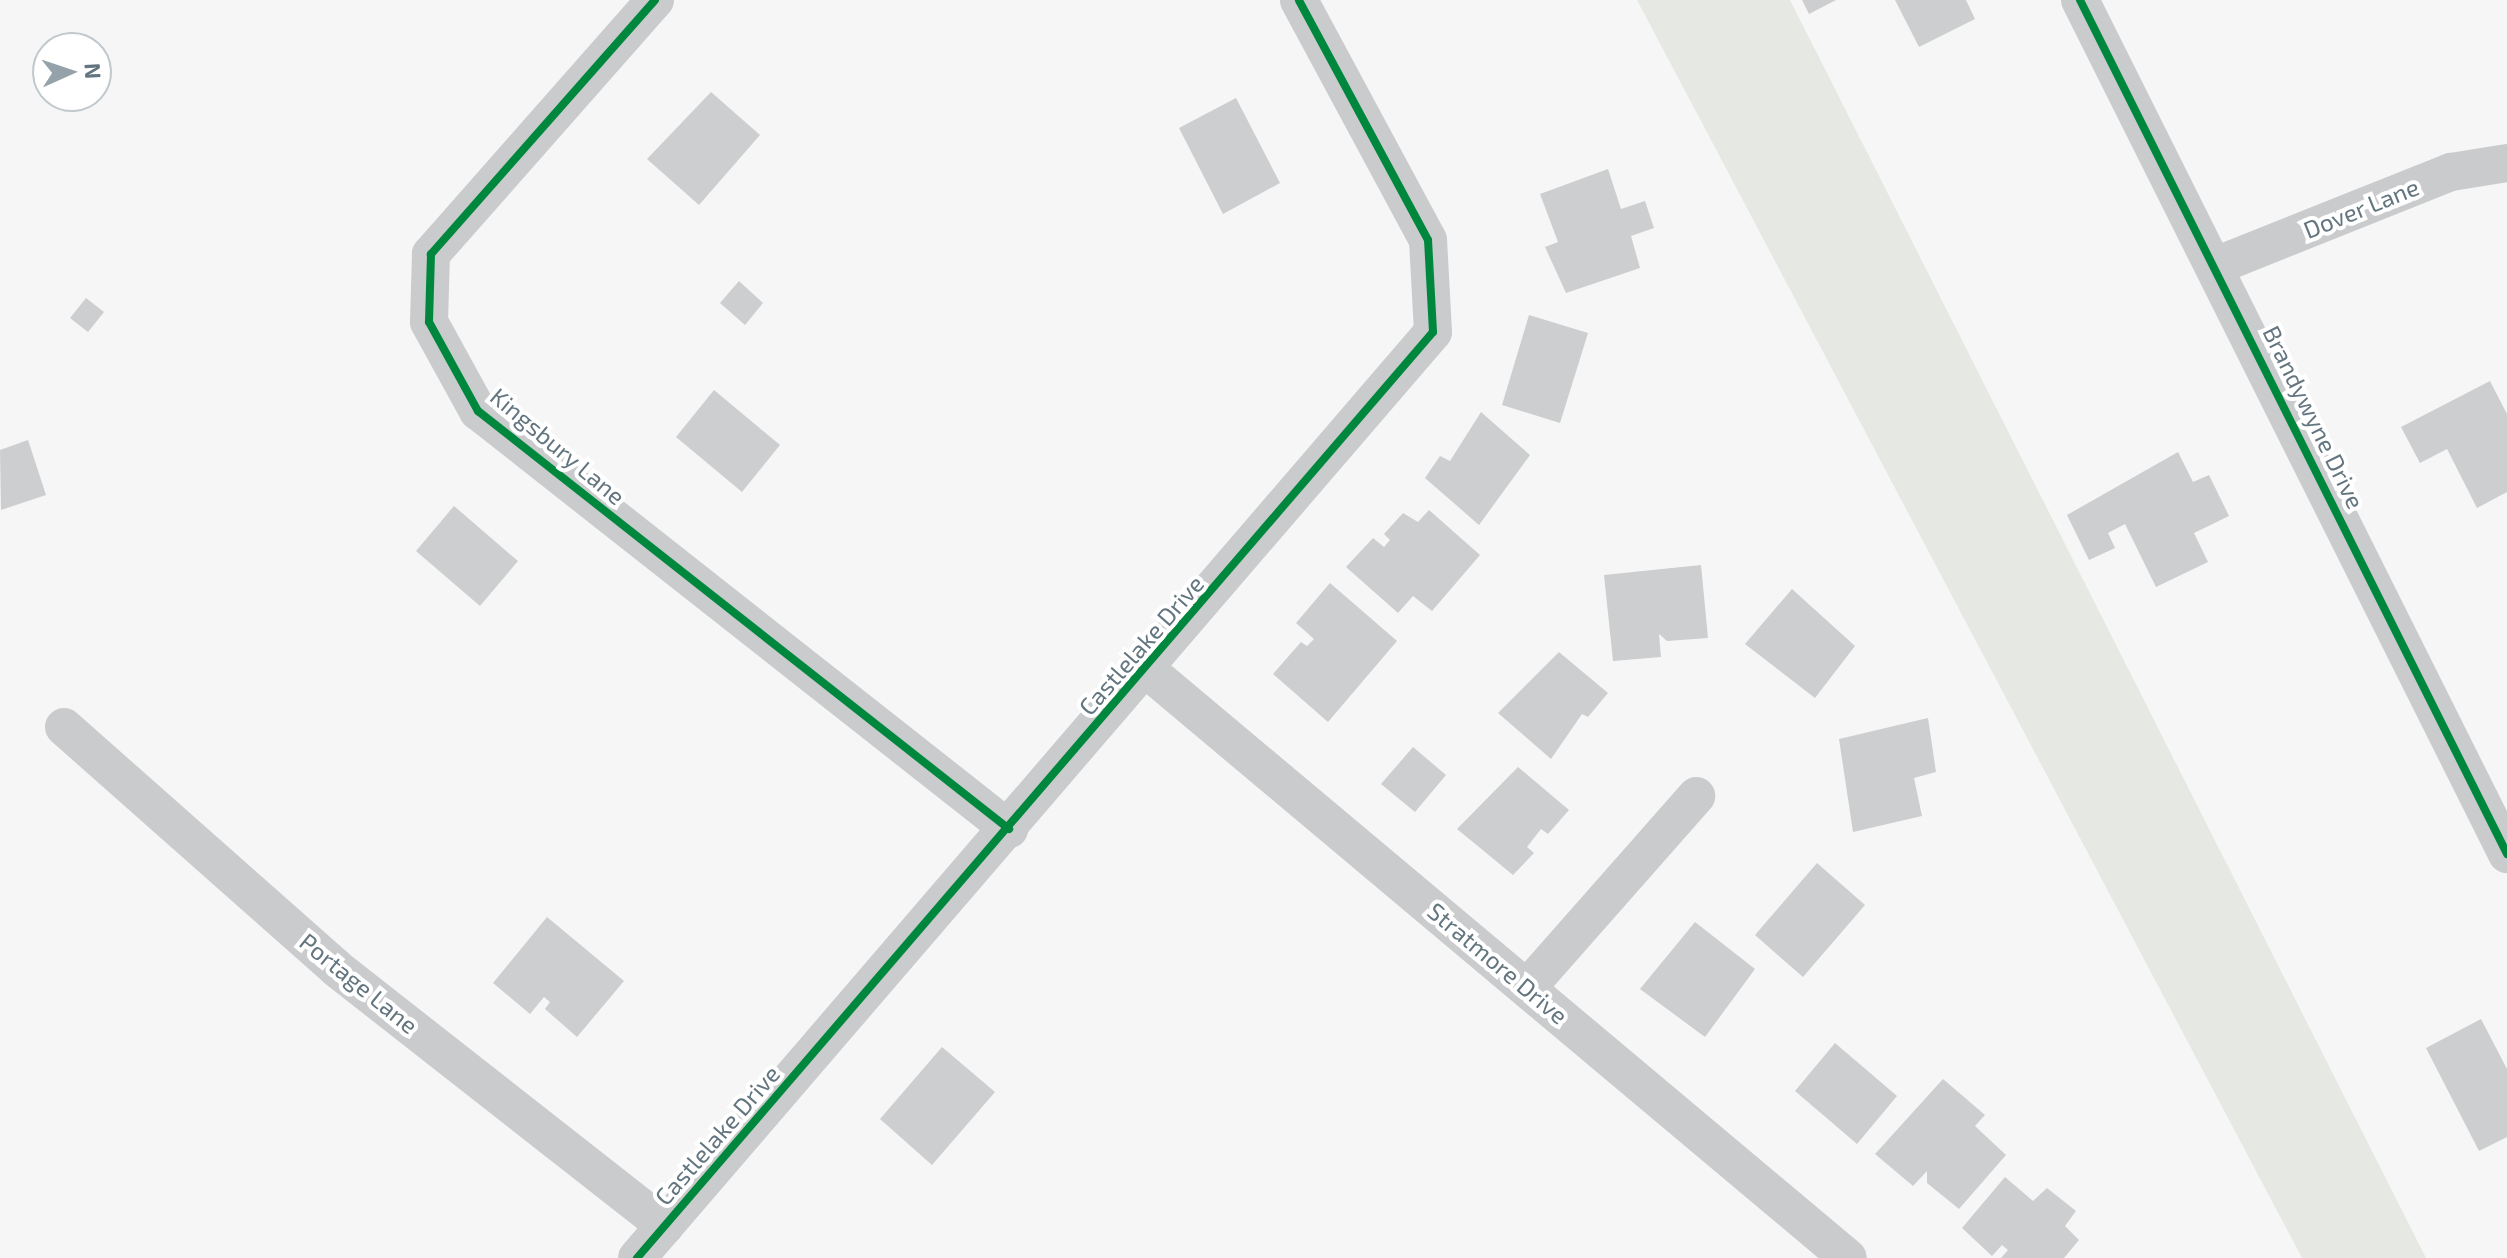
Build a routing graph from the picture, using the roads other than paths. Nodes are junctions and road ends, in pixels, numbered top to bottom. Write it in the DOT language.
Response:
graph roads {
  1 [pos="655,0"];
  2 [pos="1299,0"];
  3 [pos="2080,0"];
  4 [pos="2507,163"];
  5 [pos="2218,265"];
  6 [pos="1146,669"];
  7 [pos="64,727"];
  8 [pos="1696,796"];
  9 [pos="1009,829"];
  10 [pos="2507,854"];
  11 [pos="1527,988"];
  12 [pos="665,1226"];
  13 [pos="637,1258"];
  14 [pos="1848,1258"];
  1 -- 9 [label="street, Kingsbury Lane"];
  2 -- 6 [label="street, Castlelake Drive"];
  3 -- 5 [label="street, Brandywyne Drive"];
  4 -- 5 [label="street, Dover Lane"];
  5 -- 10 [label="street, Brandywyne Drive"];
  6 -- 9 [label="street, Castlelake Drive"];
  6 -- 11 [label="street, Stratmore Drive"];
  7 -- 12 [label="street, Portage Lane"];
  8 -- 11 [label="street"];
  9 -- 12 [label="street, Castlelake Drive"];
  11 -- 14 [label="street, Stratmore Drive"];
  12 -- 13 [label="street, Castlelake Drive"];
}
